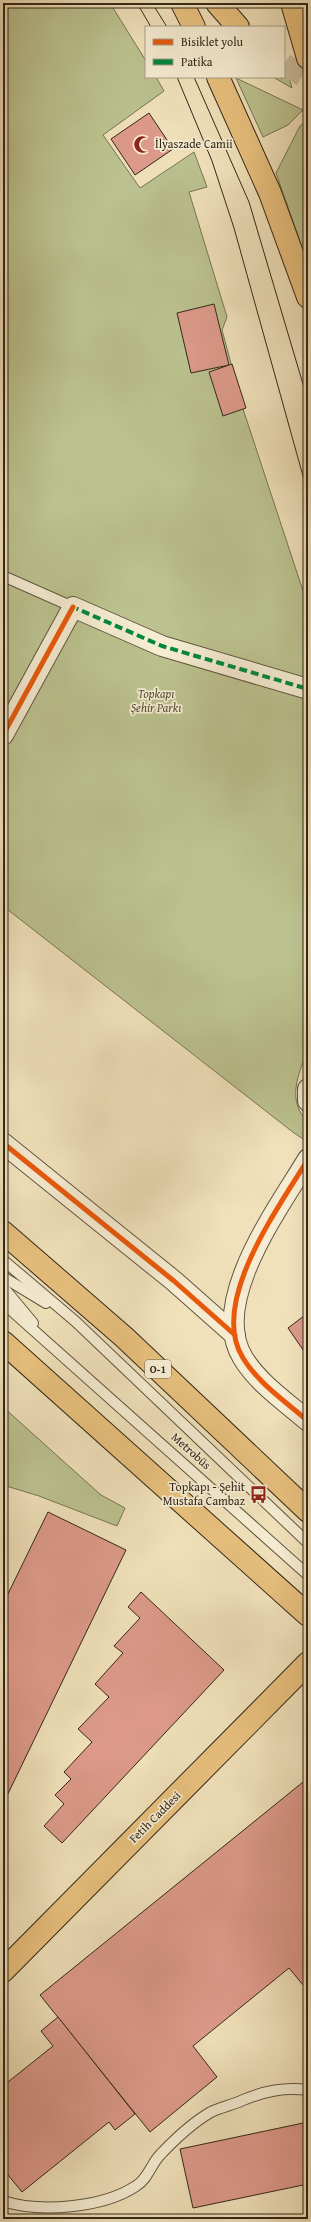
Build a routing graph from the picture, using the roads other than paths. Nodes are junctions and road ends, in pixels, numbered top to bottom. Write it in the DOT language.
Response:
graph roads {
  1 [pos="182,3"];
  2 [pos="217,3"];
  3 [pos="234,3"];
  4 [pos="292,3"];
  5 [pos="194,26"];
  6 [pos="237,26"];
  7 [pos="246,26"];
  8 [pos="308,58"];
  9 [pos="218,78"];
  10 [pos="308,297"];
  11 [pos="3,576"];
  12 [pos="73,606"];
  13 [pos="308,690"];
  14 [pos="3,735"];
  15 [pos="308,1089"];
  16 [pos="308,1101"];
  17 [pos="3,1143"];
  18 [pos="308,1159"];
  19 [pos="3,1232"];
  20 [pos="3,1260"];
  21 [pos="3,1277"];
  22 [pos="3,1287"];
  23 [pos="3,1303"];
  24 [pos="75,1321"];
  25 [pos="235,1335"];
  26 [pos="3,1342"];
  27 [pos="55,1349"];
  28 [pos="308,1421"];
  29 [pos="308,1511"];
  30 [pos="308,1543"];
  31 [pos="308,1574"];
  32 [pos="306,1613"];
  33 [pos="308,1663"];
  34 [pos="3,1971"];
  35 [pos="308,2090"];
  36 [pos="3,2201"];
  1 -- 5 [label="main road"];
  2 -- 6 [label="main road"];
  3 -- 7 [label="main road"];
  4 -- 8 [label="main road"];
  9 -- 10 [label="main road"];
  11 -- 12 [label="lane"];
  12 -- 13 [label="street"];
  12 -- 14 [label="street"];
  15 -- 16 [label="street"];
  17 -- 25 [label="street"];
  18 -- 25 [label="street"];
  19 -- 29 [label="main road, O-1"];
  20 -- 24 [label="lane, Metrobüs"];
  21 -- 24 [label="lane, Metrobüs"];
  22 -- 27 [label="lane, Metrobüs"];
  23 -- 27 [label="lane, Metrobüs"];
  24 -- 30 [label="lane, Metrobüs"];
  25 -- 28 [label="street"];
  26 -- 32 [label="main road"];
  27 -- 31 [label="lane, Metrobüs"];
  33 -- 34 [label="main road, Fetih Caddesi"];
  35 -- 36 [label="lane"];
}
